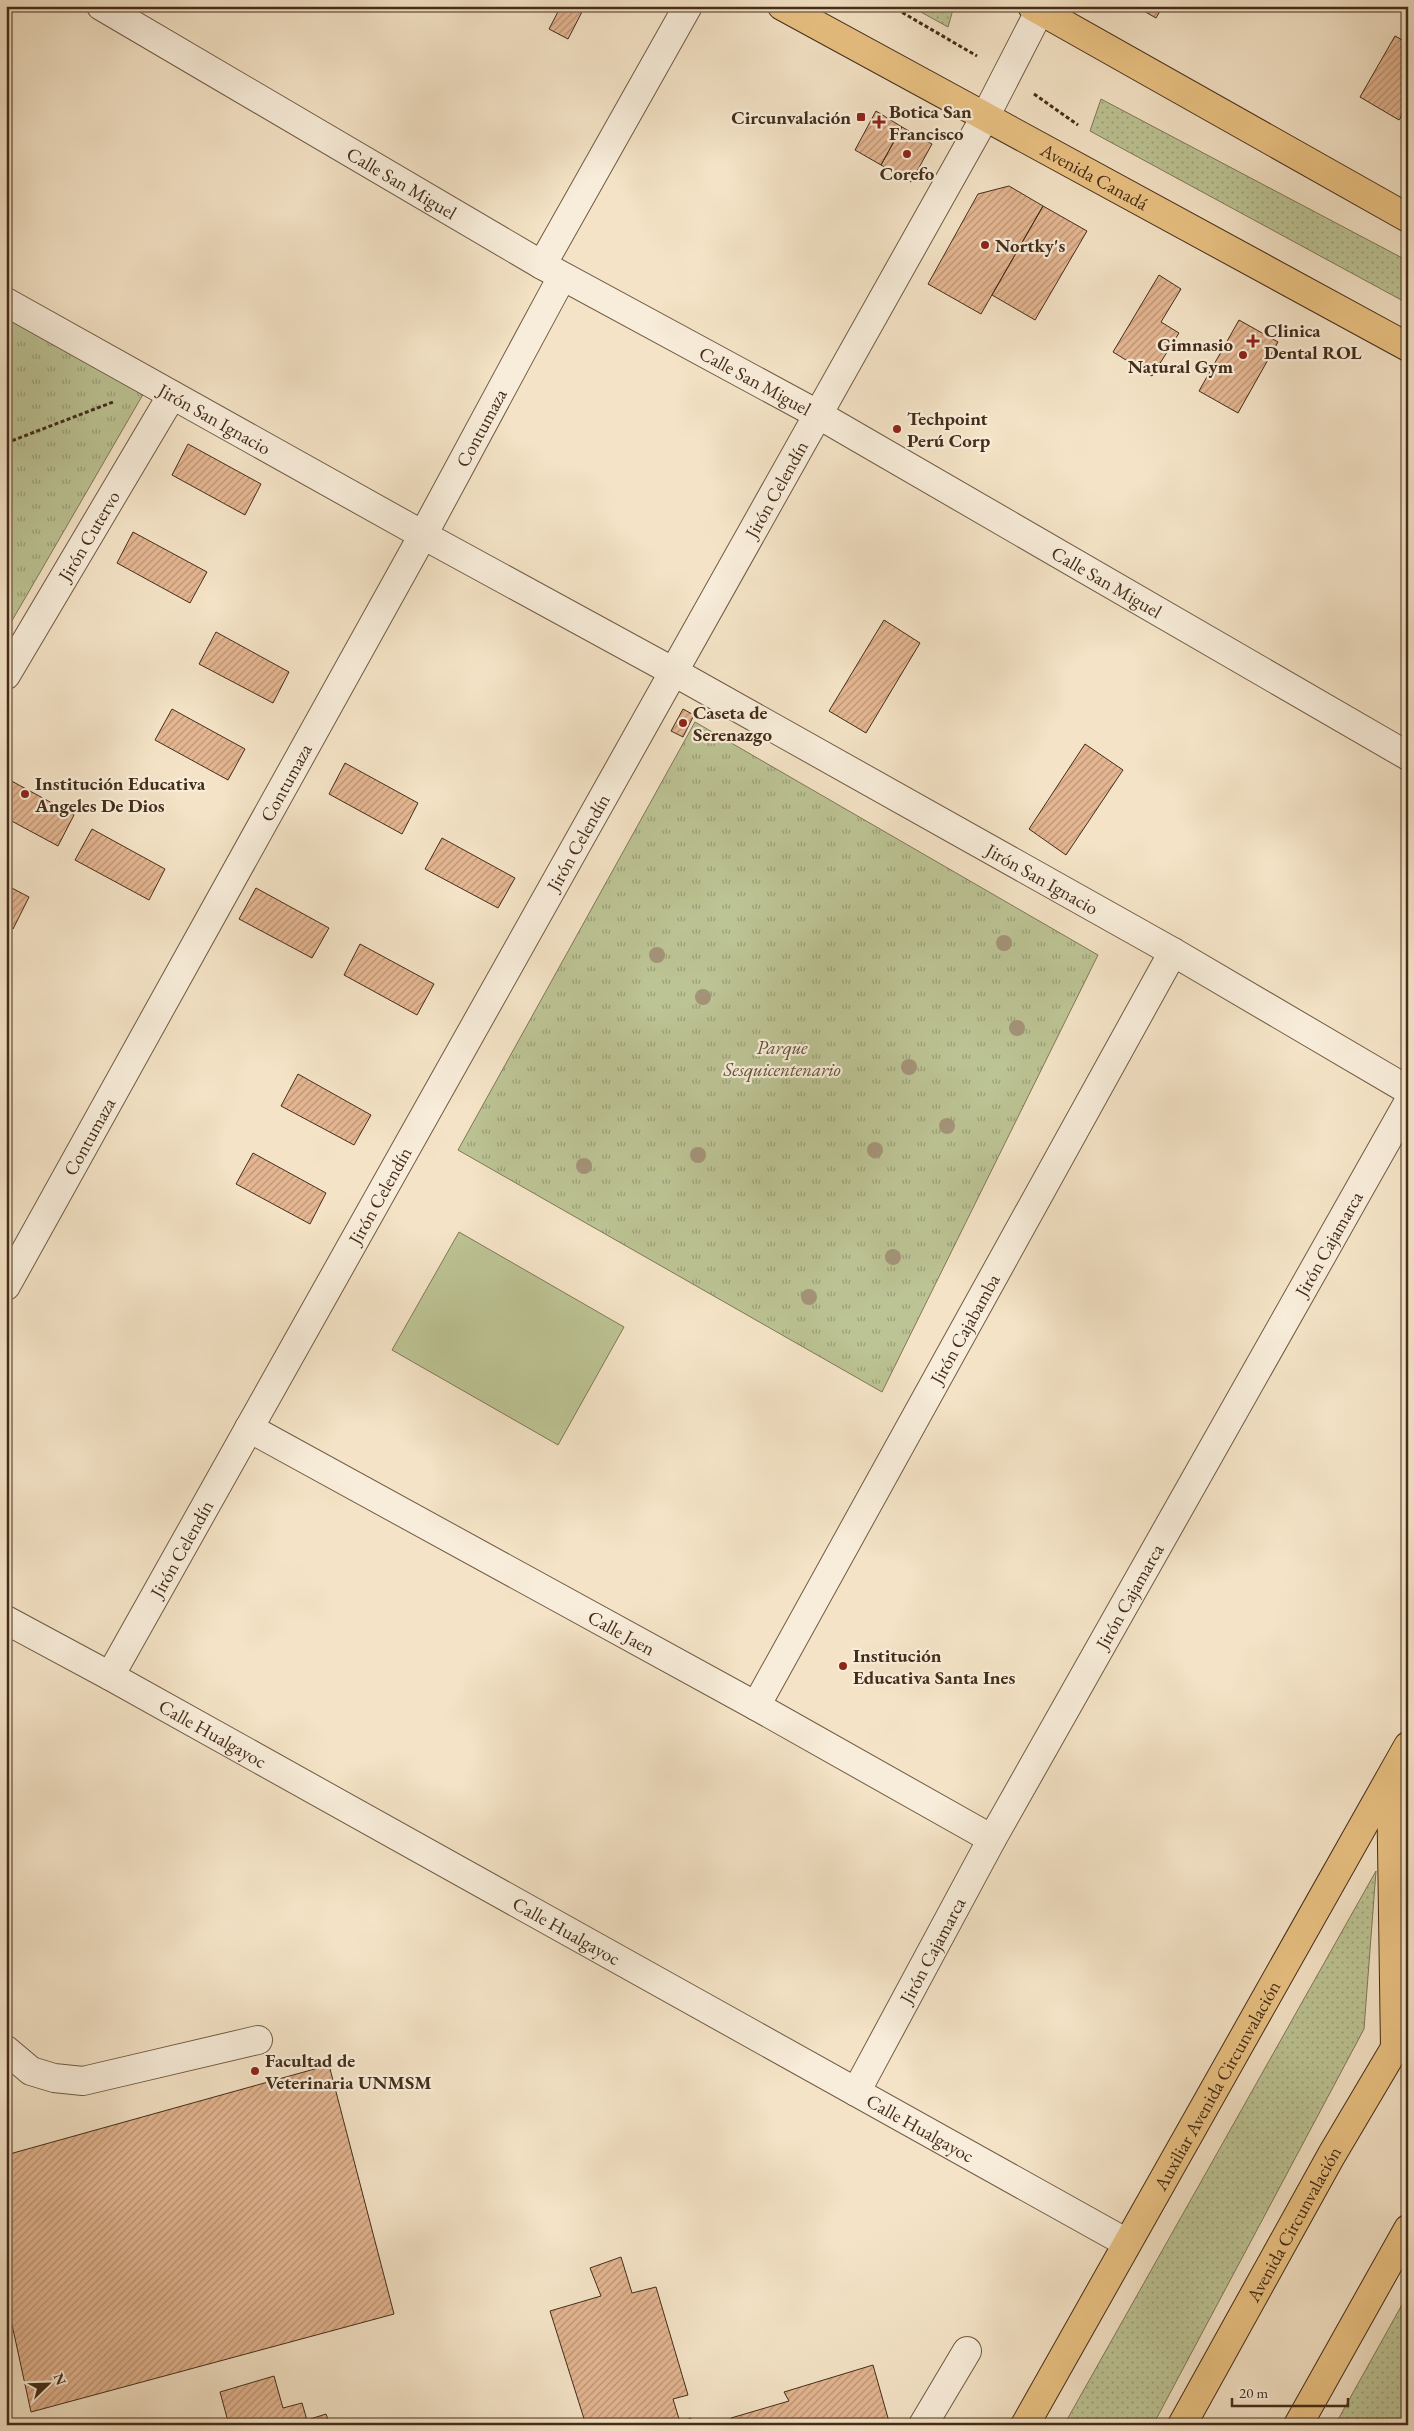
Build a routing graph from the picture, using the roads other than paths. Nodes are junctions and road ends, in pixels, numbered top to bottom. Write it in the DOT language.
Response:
graph roads {
  1 [pos="101,6"];
  2 [pos="688,6"];
  3 [pos="782,6"];
  4 [pos="1038,8"];
  5 [pos="986,117"];
  6 [pos="1408,218"];
  7 [pos="552,271"];
  8 [pos="6,302"];
  9 [pos="1402,339"];
  10 [pos="172,395"];
  11 [pos="818,415"];
  12 [pos="423,535"];
  13 [pos="674,672"];
  14 [pos="6,675"];
  15 [pos="1408,756"];
  16 [pos="1173,952"];
  17 [pos="1408,1090"];
  18 [pos="1408,1103"];
  19 [pos="14,1256"];
  20 [pos="6,1286"];
  21 [pos="249,1428"];
  22 [pos="6,1620"];
  23 [pos="110,1676"];
  24 [pos="756,1706"];
  25 [pos="1408,1746"];
  26 [pos="1391,1776"];
  27 [pos="992,1838"];
  28 [pos="1401,2037"];
  29 [pos="258,2040"];
  30 [pos="6,2050"];
  31 [pos="856,2092"];
  32 [pos="1408,2229"];
  33 [pos="1127,2243"];
  34 [pos="967,2351"];
  35 [pos="923,2425"];
  36 [pos="1024,2425"];
  37 [pos="1182,2425"];
  38 [pos="1298,2425"];
  1 -- 7 [label="street, Calle San Miguel"];
  2 -- 7 [label="street, Contumaza"];
  3 -- 5 [label="main road, Avenida Canadá"];
  4 -- 5 [label="street, Jirón Celendín"];
  4 -- 6 [label="main road"];
  5 -- 9 [label="main road, Avenida Canadá"];
  5 -- 11 [label="street, Jirón Celendín"];
  7 -- 11 [label="street, Calle San Miguel"];
  7 -- 12 [label="street, Contumaza"];
  8 -- 10 [label="street, Jirón San Ignacio"];
  10 -- 12 [label="street, Jirón San Ignacio"];
  10 -- 14 [label="street, Jirón Cutervo"];
  11 -- 13 [label="street, Jirón Celendín"];
  11 -- 15 [label="street, Calle San Miguel"];
  12 -- 13 [label="street, Jirón San Ignacio"];
  12 -- 19 [label="street, Contumaza"];
  13 -- 16 [label="street, Jirón San Ignacio"];
  13 -- 21 [label="street, Jirón Celendín"];
  16 -- 17 [label="street, Jirón San Ignacio"];
  16 -- 24 [label="street, Jirón Cajabamba"];
  18 -- 27 [label="street, Jirón Cajamarca"];
  19 -- 20 [label="street, Contumaza"];
  21 -- 23 [label="street, Jirón Celendín"];
  21 -- 24 [label="street, Calle Jaen"];
  22 -- 23 [label="street, Calle Hualgayoc"];
  23 -- 31 [label="street, Calle Hualgayoc"];
  24 -- 27 [label="street, Calle Jaen"];
  25 -- 26 [label="main road, Auxiliar Avenida Circunvalación"];
  26 -- 28 [label="main road"];
  26 -- 33 [label="main road, Auxiliar Avenida Circunvalación"];
  27 -- 31 [label="street, Jirón Cajamarca"];
  28 -- 37 [label="main road, Avenida Circunvalación"];
  29 -- 30 [label="street"];
  31 -- 33 [label="street, Calle Hualgayoc"];
  32 -- 38 [label="main road"];
  33 -- 36 [label="main road, Auxiliar Avenida Circunvalación"];
  34 -- 35 [label="street"];
}
